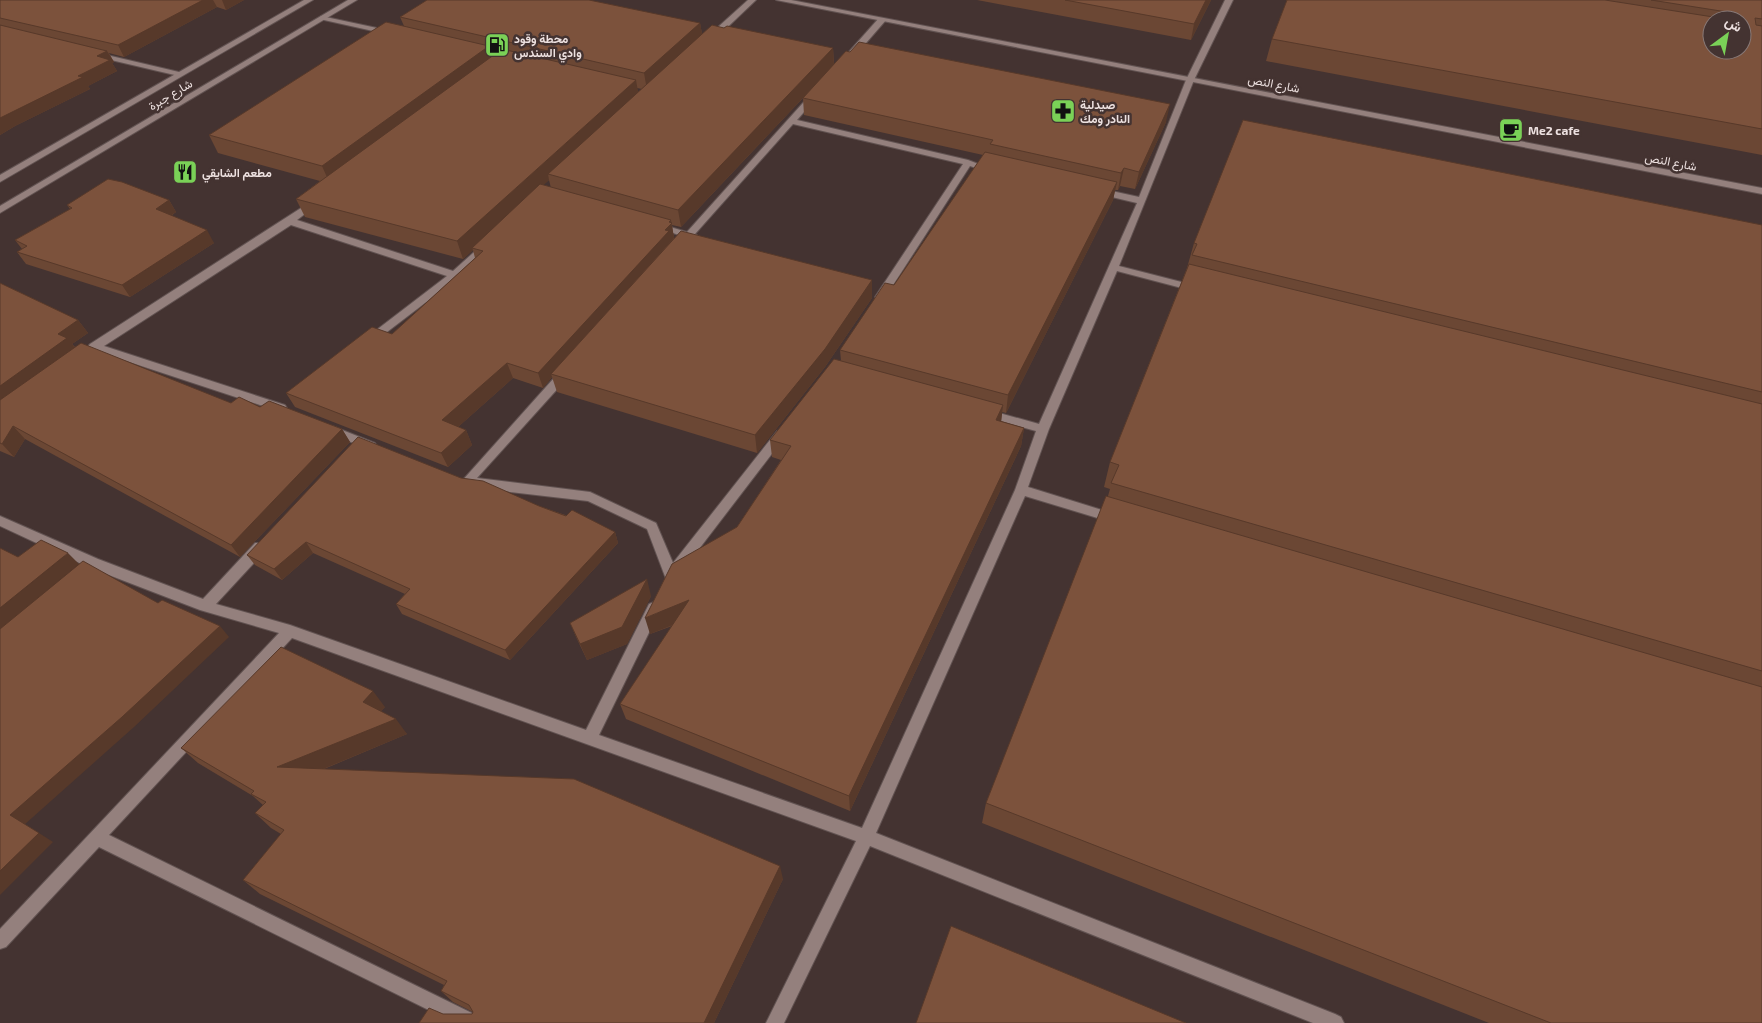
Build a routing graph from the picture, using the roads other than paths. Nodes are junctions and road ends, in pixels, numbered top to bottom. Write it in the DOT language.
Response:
graph roads {
  1 [pos="309,0"];
  2 [pos="353,0"];
  3 [pos="752,0"];
  4 [pos="780,0"];
  5 [pos="1229,0"];
  6 [pos="324,18"];
  7 [pos="882,20"];
  8 [pos="401,36"];
  9 [pos="704,44"];
  10 [pos="85,51"];
  11 [pos="843,64"];
  12 [pos="179,74"];
  13 [pos="1190,80"];
  14 [pos="824,85"];
  15 [pos="791,121"];
  16 [pos="968,163"];
  17 [pos="988,167"];
  18 [pos="0,179"];
  19 [pos="1084,188"];
  20 [pos="1762,191"];
  21 [pos="321,197"];
  22 [pos="1142,201"];
  23 [pos="0,210"];
  24 [pos="290,221"];
  25 [pos="643,222"];
  26 [pos="689,235"];
  27 [pos="708,240"];
  28 [pos="491,241"];
  29 [pos="676,249"];
  30 [pos="1112,267"];
  31 [pos="455,275"];
  32 [pos="1209,292"];
  33 [pos="875,305"];
  34 [pos="94,347"];
  35 [pos="360,348"];
  36 [pos="78,358"];
  37 [pos="571,366"];
  38 [pos="287,408"];
  39 [pos="975,410"];
  40 [pos="788,426"];
  41 [pos="325,427"];
  42 [pos="1043,429"];
  43 [pos="386,451"];
  44 [pos="1021,490"];
  45 [pos="0,520"];
  46 [pos="1125,521"];
  47 [pos="272,534"];
  48 [pos="93,563"];
  49 [pos="79,574"];
  50 [pos="658,601"];
  51 [pos="204,606"];
  52 [pos="290,631"];
  53 [pos="589,739"];
  54 [pos="866,837"];
  55 [pos="98,838"];
  56 [pos="0,941"];
  57 [pos="474,1023"];
  58 [pos="775,1023"];
  59 [pos="1335,1023"];
  1 -- 12 [label="street, شارع جبرة"];
  2 -- 6 [label="street, شارع جبرة"];
  3 -- 9 [label="street"];
  4 -- 7 [label="street, شارع النص"];
  5 -- 13 [label="street"];
  6 -- 8 [label="street"];
  6 -- 23 [label="street, شارع جبرة"];
  7 -- 11 [label="street"];
  7 -- 13 [label="street, شارع النص"];
  10 -- 12 [label="street"];
  12 -- 18 [label="street, شارع جبرة"];
  13 -- 20 [label="street, شارع النص"];
  13 -- 22 [label="street"];
  14 -- 15 [label="street"];
  15 -- 16 [label="street"];
  15 -- 26 [label="street"];
  16 -- 17 [label="street"];
  16 -- 33 [label="street"];
  19 -- 22 [label="street"];
  21 -- 24 [label="street"];
  22 -- 30 [label="street"];
  24 -- 31 [label="street"];
  24 -- 34 [label="street"];
  25 -- 26 [label="street"];
  26 -- 27 [label="street"];
  26 -- 29 [label="street"];
  28 -- 31 [label="street"];
  30 -- 32 [label="street"];
  30 -- 42 [label="street"];
  31 -- 35 [label="street"];
  34 -- 36 [label="street"];
  34 -- 38 [label="street"];
  37 -- 40 [label="street"];
  39 -- 42 [label="street"];
  41 -- 43 [label="street"];
  42 -- 44 [label="street"];
  44 -- 46 [label="street"];
  44 -- 54 [label="street"];
  45 -- 48 [label="street"];
  47 -- 51 [label="street"];
  48 -- 49 [label="street"];
  48 -- 51 [label="street"];
  50 -- 53 [label="street"];
  51 -- 52 [label="street"];
  52 -- 53 [label="street"];
  52 -- 55 [label="street"];
  53 -- 54 [label="street"];
  54 -- 58 [label="street"];
  54 -- 59 [label="street"];
  55 -- 56 [label="street"];
  55 -- 57 [label="street"];
}
